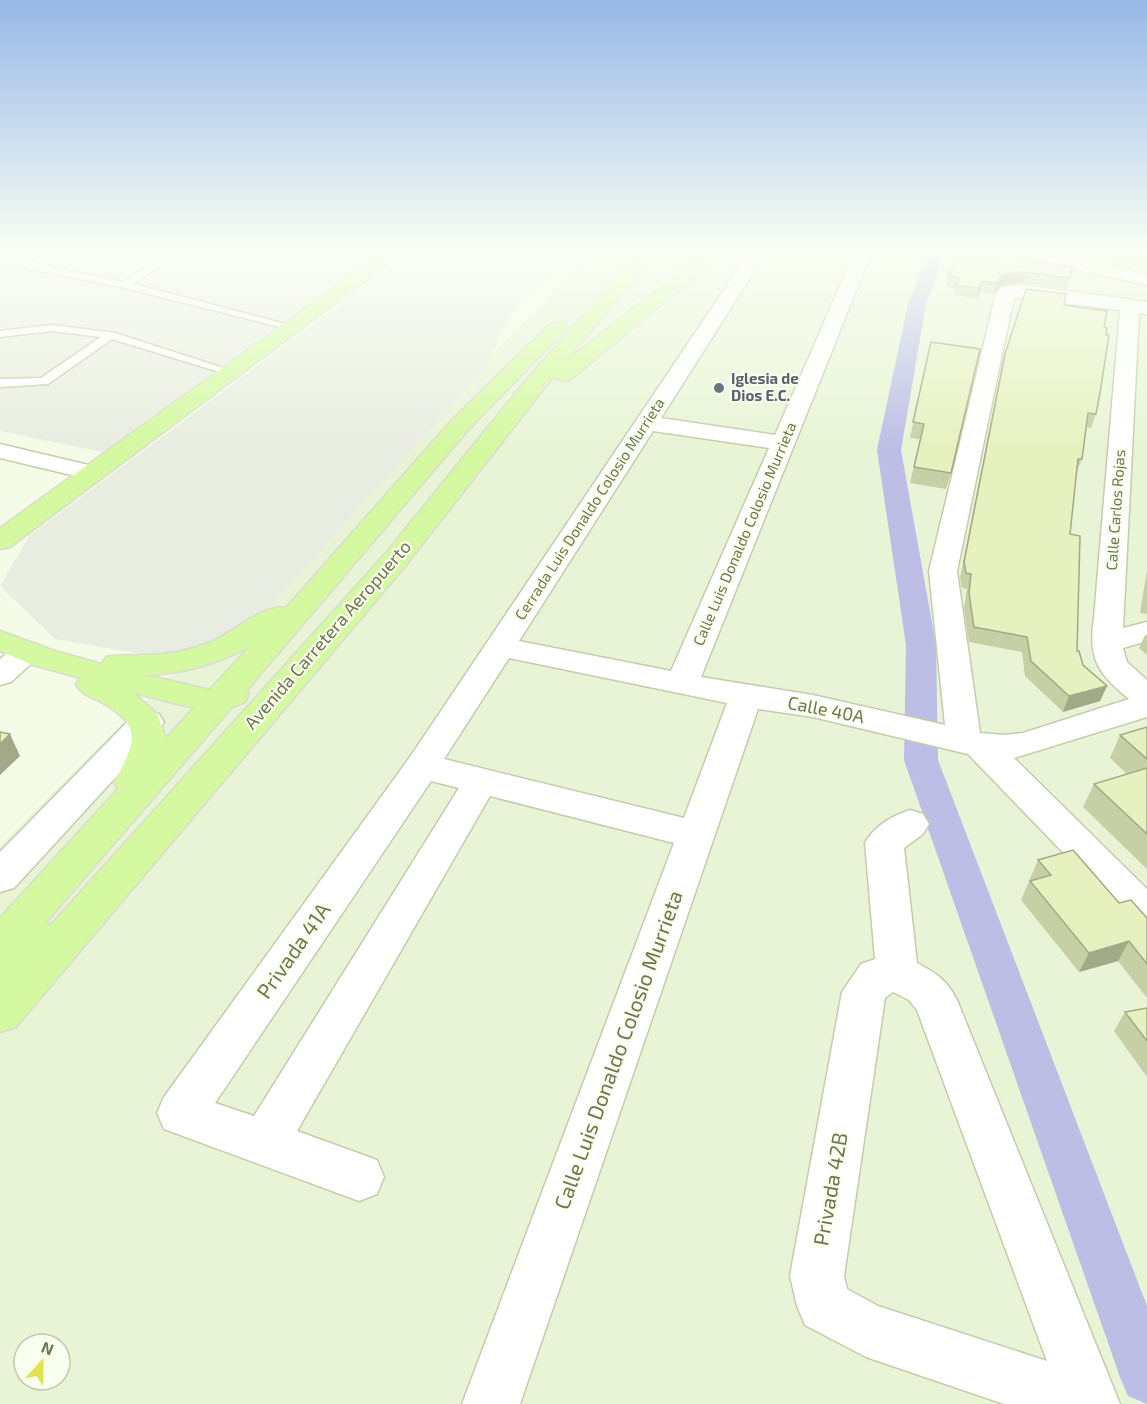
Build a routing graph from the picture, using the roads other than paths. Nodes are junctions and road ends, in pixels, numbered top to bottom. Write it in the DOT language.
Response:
graph roads {
  1 [pos="251,317"];
  2 [pos="306,317"];
  3 [pos="567,317"];
  4 [pos="593,317"];
  5 [pos="635,317"];
  6 [pos="716,317"];
  7 [pos="836,317"];
  8 [pos="1000,317"];
  9 [pos="1137,317"];
  10 [pos="292,327"];
  11 [pos="111,335"];
  12 [pos="2,336"];
  13 [pos="230,372"];
  14 [pos="0,383"];
  15 [pos="646,423"];
  16 [pos="497,435"];
  17 [pos="783,443"];
  18 [pos="0,452"];
  19 [pos="28,458"];
  20 [pos="0,466"];
  21 [pos="1147,471"];
  22 [pos="92,473"];
  23 [pos="1118,478"];
  24 [pos="0,540"];
  25 [pos="338,568"];
  26 [pos="364,596"];
  27 [pos="1147,631"];
  28 [pos="1105,643"];
  29 [pos="500,647"];
  30 [pos="23,650"];
  31 [pos="0,675"];
  32 [pos="682,683"];
  33 [pos="746,696"];
  34 [pos="1147,697"];
  35 [pos="216,702"];
  36 [pos="1147,705"];
  37 [pos="147,722"];
  38 [pos="961,740"];
  39 [pos="422,766"];
  40 [pos="481,781"];
  41 [pos="910,824"];
  42 [pos="696,835"];
  43 [pos="85,849"];
  44 [pos="0,877"];
  45 [pos="50,888"];
  46 [pos="1147,914"];
  47 [pos="0,946"];
  48 [pos="897,974"];
  49 [pos="0,976"];
  50 [pos="0,1013"];
  51 [pos="264,1143"];
  52 [pos="359,1177"];
  53 [pos="491,1404"];
  54 [pos="1090,1404"];
  1 -- 10 [label="lane"];
  2 -- 10 [label="main road"];
  3 -- 25 [label="main road, Avenida Carretera Aeropuerto"];
  4 -- 16 [label="main road, Avenida Carretera Aeropuerto"];
  5 -- 16 [label="main road"];
  6 -- 15 [label="street, Cerrada Luis Donaldo Colosio Murrieta"];
  7 -- 17 [label="street, Calle Luis Donaldo Colosio Murrieta"];
  8 -- 38 [label="street"];
  9 -- 23 [label="street, Calle Carlos Rojas"];
  10 -- 13 [label="main road"];
  11 -- 12 [label="lane"];
  11 -- 13 [label="lane"];
  11 -- 14 [label="lane"];
  13 -- 22 [label="main road"];
  15 -- 17 [label="street"];
  15 -- 29 [label="street, Cerrada Luis Donaldo Colosio Murrieta"];
  16 -- 26 [label="main road, Avenida Carretera Aeropuerto"];
  17 -- 32 [label="street, Calle Luis Donaldo Colosio Murrieta"];
  18 -- 19 [label="street"];
  19 -- 20 [label="street"];
  19 -- 22 [label="street"];
  21 -- 23 [label="street"];
  22 -- 24 [label="main road"];
  23 -- 28 [label="street, Calle Carlos Rojas"];
  25 -- 30 [label="main road"];
  25 -- 35 [label="main road, Avenida Carretera Aeropuerto"];
  26 -- 35 [label="main road"];
  26 -- 50 [label="main road, Avenida Carretera Aeropuerto"];
  27 -- 28 [label="street"];
  28 -- 34 [label="street"];
  29 -- 32 [label="street, Calle 40A"];
  29 -- 39 [label="street, Cerrada Luis Donaldo Colosio Murrieta"];
  30 -- 31 [label="street"];
  30 -- 35 [label="main road"];
  30 -- 37 [label="main road"];
  32 -- 33 [label="street, Calle 40A"];
  33 -- 38 [label="street, Calle 40A"];
  33 -- 42 [label="street, Calle Luis Donaldo Colosio Murrieta"];
  35 -- 43 [label="main road, Avenida Carretera Aeropuerto"];
  36 -- 38 [label="street, Calle 40A"];
  37 -- 43 [label="main road"];
  37 -- 44 [label="street"];
  38 -- 46 [label="street"];
  39 -- 40 [label="street"];
  39 -- 51 [label="street, Privada 41A"];
  40 -- 42 [label="street"];
  40 -- 51 [label="street"];
  41 -- 48 [label="street"];
  42 -- 53 [label="street, Calle Luis Donaldo Colosio Murrieta"];
  43 -- 45 [label="main road, Avenida Carretera Aeropuerto"];
  45 -- 47 [label="main road, Avenida Carretera Aeropuerto"];
  45 -- 49 [label="main road"];
  48 -- 54 [label="street"];
  48 -- 54 [label="street, Privada 42B"];
  51 -- 52 [label="street, Privada 41A"];
}
